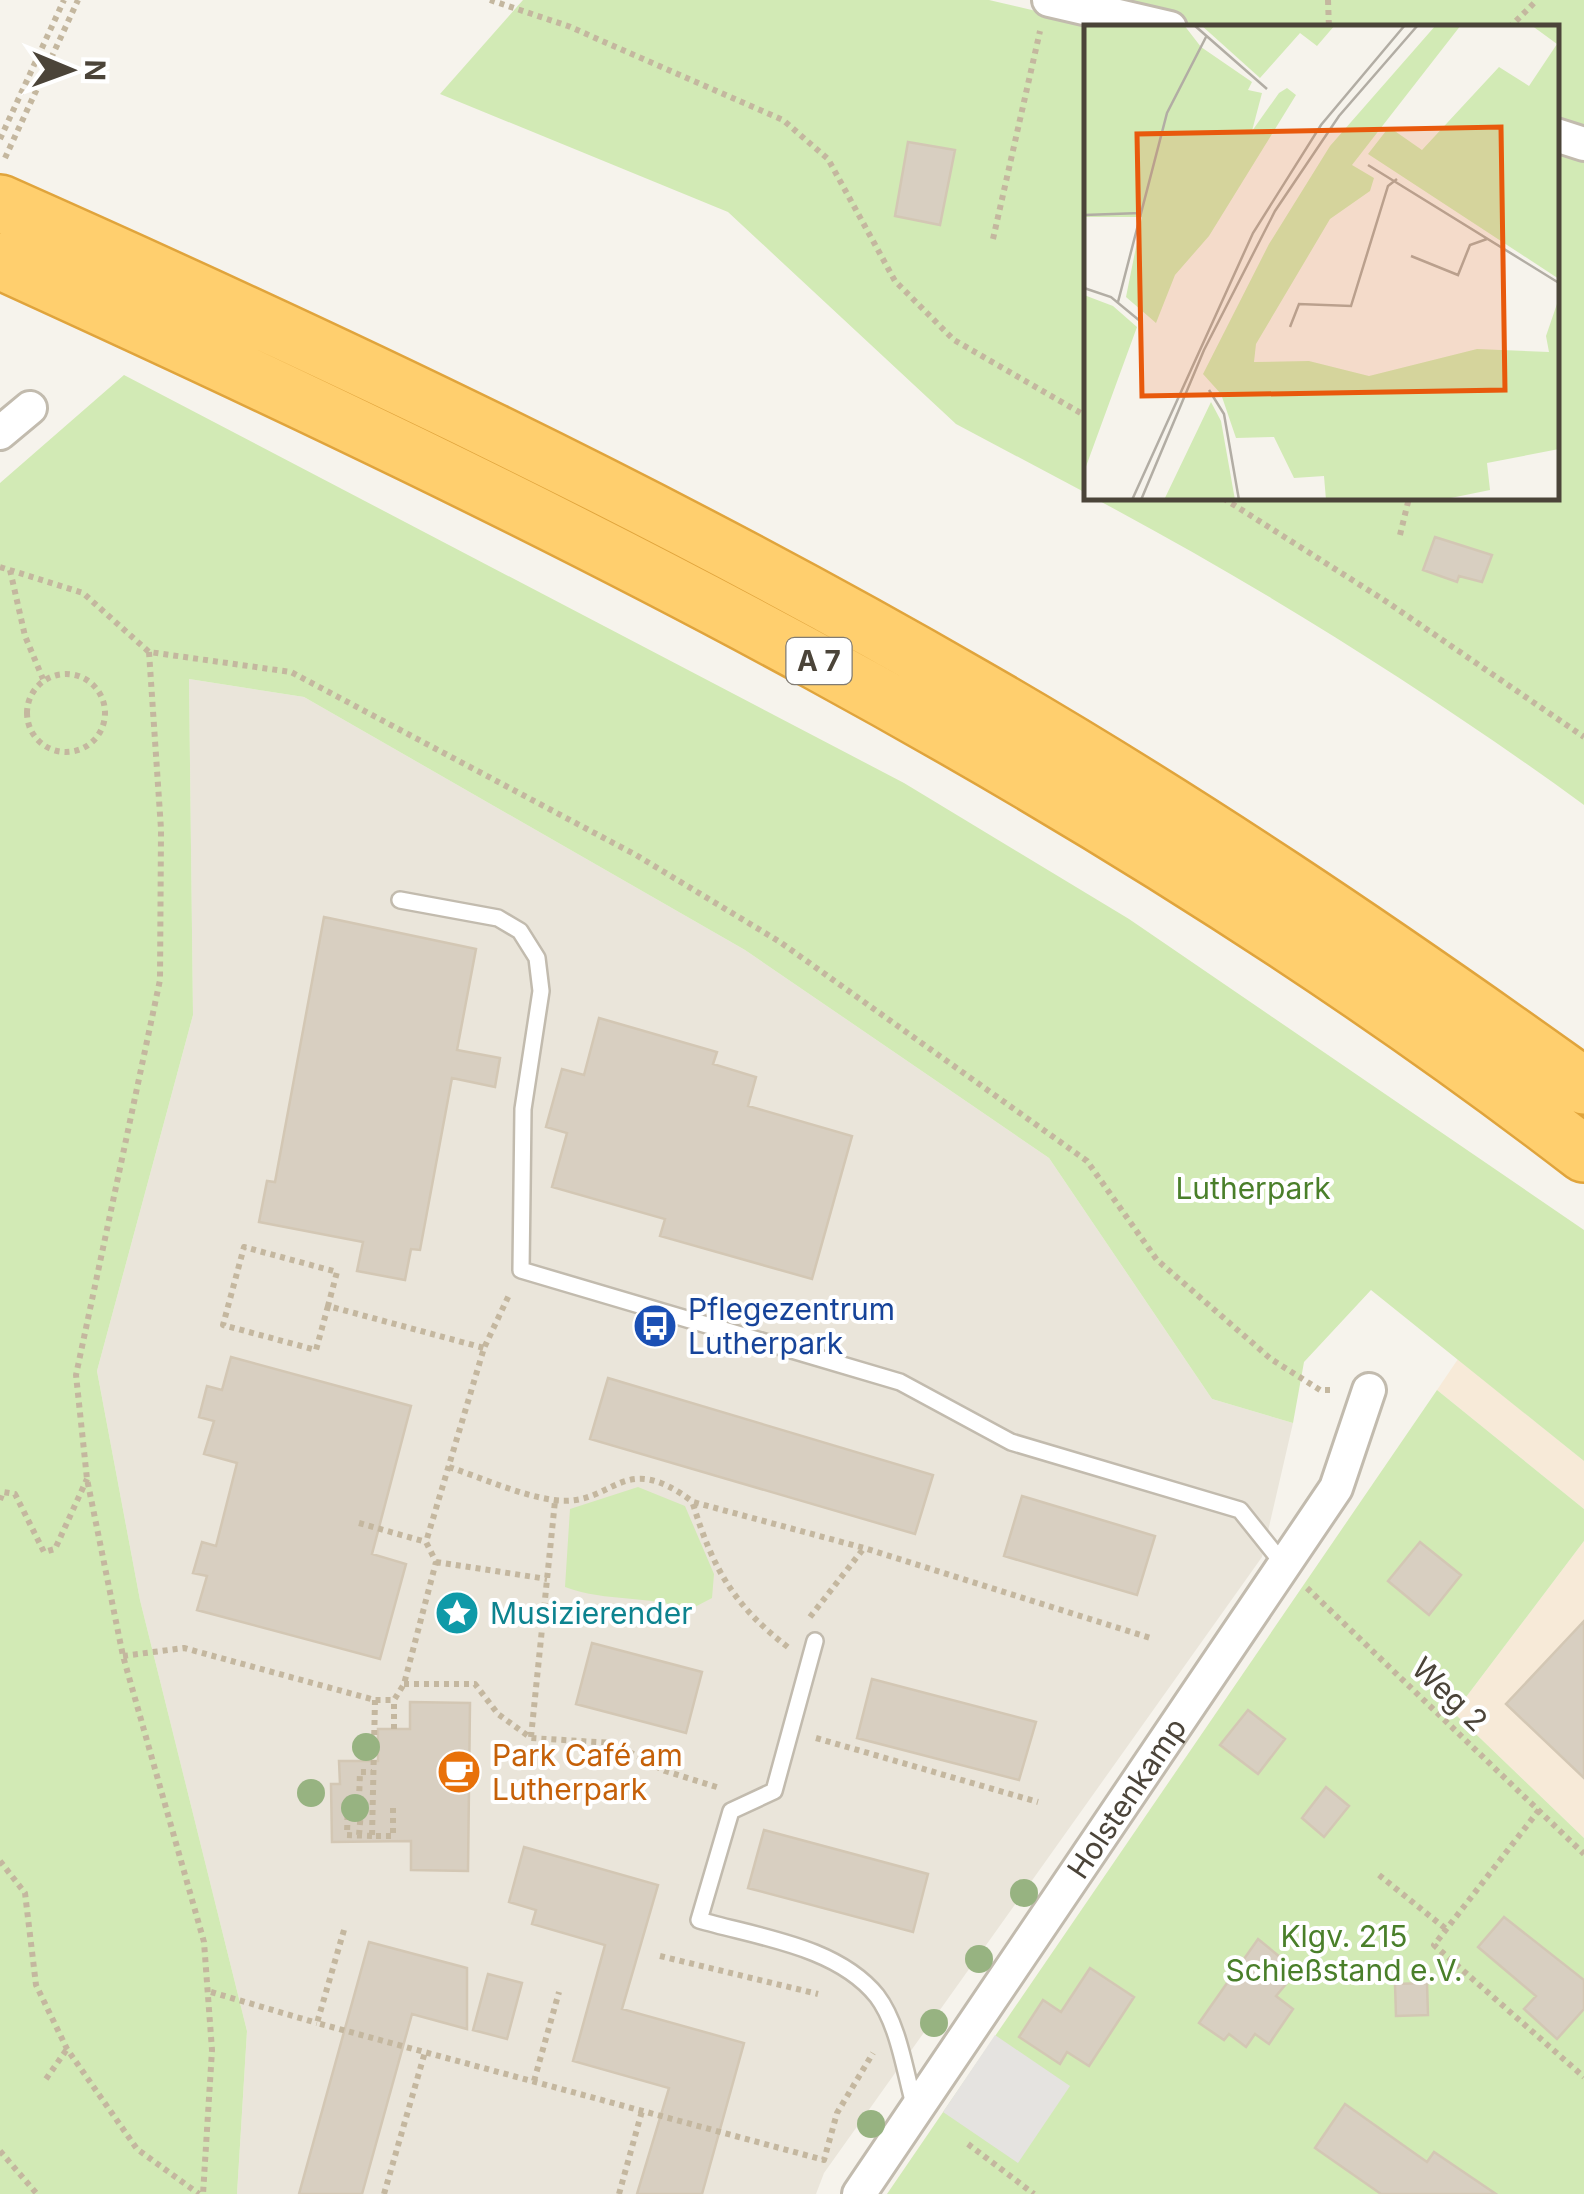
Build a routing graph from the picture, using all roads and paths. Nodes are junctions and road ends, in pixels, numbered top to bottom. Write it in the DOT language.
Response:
graph roads {
  1 [pos="64,0"];
  2 [pos="78,0"];
  3 [pos="490,0"];
  4 [pos="1537,0"];
  5 [pos="1104,6"];
  6 [pos="1046,9"];
  7 [pos="1161,25"];
  8 [pos="1512,25"];
  9 [pos="1559,136"];
  10 [pos="0,139"];
  11 [pos="1584,144"];
  12 [pos="0,168"];
  13 [pos="0,204"];
  14 [pos="993,239"];
  15 [pos="0,261"];
  16 [pos="30,408"];
  17 [pos="1084,415"];
  18 [pos="0,433"];
  19 [pos="1226,500"];
  20 [pos="1409,500"];
  21 [pos="1400,535"];
  22 [pos="0,567"];
  23 [pos="10,569"];
  24 [pos="150,652"];
  25 [pos="43,680"];
  26 [pos="1584,737"];
  27 [pos="400,900"];
  28 [pos="1584,1086"];
  29 [pos="1584,1154"];
  30 [pos="521,1270"];
  31 [pos="328,1306"];
  32 [pos="484,1348"];
  33 [pos="1369,1390"];
  34 [pos="448,1467"];
  35 [pos="86,1479"];
  36 [pos="0,1500"];
  37 [pos="555,1500"];
  38 [pos="693,1502"];
  39 [pos="359,1523"];
  40 [pos="426,1542"];
  41 [pos="864,1548"];
  42 [pos="436,1562"];
  43 [pos="1284,1566"];
  44 [pos="548,1579"];
  45 [pos="804,1626"];
  46 [pos="798,1636"];
  47 [pos="1150,1638"];
  48 [pos="815,1640"];
  49 [pos="788,1647"];
  50 [pos="123,1656"];
  51 [pos="810,1662"];
  52 [pos="404,1684"];
  53 [pos="375,1700"];
  54 [pos="394,1700"];
  55 [pos="394,1729"];
  56 [pos="790,1731"];
  57 [pos="530,1738"];
  58 [pos="372,1772"];
  59 [pos="359,1800"];
  60 [pos="372,1800"];
  61 [pos="1038,1802"];
  62 [pos="394,1808"];
  63 [pos="1539,1810"];
  64 [pos="731,1812"];
  65 [pos="372,1836"];
  66 [pos="1584,1854"];
  67 [pos="0,1861"];
  68 [pos="1379,1875"];
  69 [pos="1446,1929"];
  70 [pos="344,1930"];
  71 [pos="660,1956"];
  72 [pos="211,1992"];
  73 [pos="559,1992"];
  74 [pos="818,1994"];
  75 [pos="889,2020"];
  76 [pos="317,2022"];
  77 [pos="67,2049"];
  78 [pos="425,2052"];
  79 [pos="1584,2077"];
  80 [pos="46,2079"];
  81 [pos="534,2081"];
  82 [pos="915,2109"];
  83 [pos="642,2111"];
  84 [pos="968,2144"];
  85 [pos="0,2152"];
  86 [pos="37,2194"];
  87 [pos="201,2194"];
  88 [pos="384,2194"];
  89 [pos="618,2194"];
  90 [pos="860,2194"];
  91 [pos="1034,2194"];
  1 -- 10 [label="path"];
  2 -- 12 [label="path"];
  3 -- 17 [label="path"];
  4 -- 8 [label="path"];
  5 -- 6 [label="street"];
  5 -- 7 [label="street"];
  6 -- 14 [label="path"];
  9 -- 11 [label="street"];
  13 -- 28 [label="highway, A 7"];
  15 -- 29 [label="highway, A 7"];
  16 -- 18 [label="street"];
  19 -- 26 [label="path"];
  20 -- 21 [label="path"];
  22 -- 23 [label="path"];
  23 -- 24 [label="path"];
  23 -- 25 [label="path"];
  24 -- 33 [label="path"];
  24 -- 35 [label="path"];
  25 -- 25 [label="path"];
  27 -- 30 [label="lane"];
  30 -- 32 [label="path"];
  30 -- 43 [label="lane"];
  31 -- 31 [label="path"];
  31 -- 32 [label="path"];
  32 -- 34 [label="path"];
  33 -- 43 [label="street, Holstenkamp"];
  34 -- 37 [label="path"];
  34 -- 40 [label="path"];
  35 -- 36 [label="path"];
  35 -- 50 [label="path"];
  37 -- 38 [label="path"];
  37 -- 44 [label="path"];
  38 -- 41 [label="path"];
  38 -- 49 [label="path"];
  39 -- 40 [label="path"];
  40 -- 42 [label="path"];
  41 -- 45 [label="path"];
  41 -- 47 [label="path"];
  42 -- 44 [label="path"];
  42 -- 52 [label="path"];
  43 -- 63 [label="path, Weg 2"];
  43 -- 82 [label="street, Holstenkamp"];
  44 -- 57 [label="path"];
  46 -- 49 [label="path"];
  48 -- 51 [label="lane"];
  49 -- 51 [label="path"];
  50 -- 53 [label="path"];
  50 -- 72 [label="path"];
  51 -- 56 [label="lane"];
  52 -- 54 [label="path"];
  52 -- 57 [label="path"];
  53 -- 54 [label="path"];
  53 -- 58 [label="path"];
  54 -- 55 [label="path"];
  56 -- 61 [label="path"];
  56 -- 64 [label="lane"];
  57 -- 64 [label="path"];
  58 -- 59 [label="path"];
  58 -- 60 [label="path"];
  59 -- 60 [label="path"];
  59 -- 65 [label="path"];
  60 -- 65 [label="path"];
  62 -- 65 [label="path"];
  63 -- 66 [label="path, Weg 2"];
  63 -- 69 [label="path"];
  64 -- 75 [label="lane"];
  67 -- 77 [label="path"];
  68 -- 69 [label="path"];
  69 -- 79 [label="path"];
  70 -- 76 [label="path"];
  71 -- 74 [label="path"];
  72 -- 76 [label="path"];
  72 -- 87 [label="path"];
  73 -- 81 [label="path"];
  75 -- 82 [label="lane"];
  75 -- 83 [label="path"];
  76 -- 78 [label="path"];
  77 -- 80 [label="path"];
  77 -- 87 [label="path"];
  78 -- 81 [label="path"];
  78 -- 88 [label="path"];
  81 -- 83 [label="path"];
  82 -- 90 [label="street, Holstenkamp"];
  83 -- 89 [label="path"];
  84 -- 91 [label="path"];
  85 -- 86 [label="path"];
}
